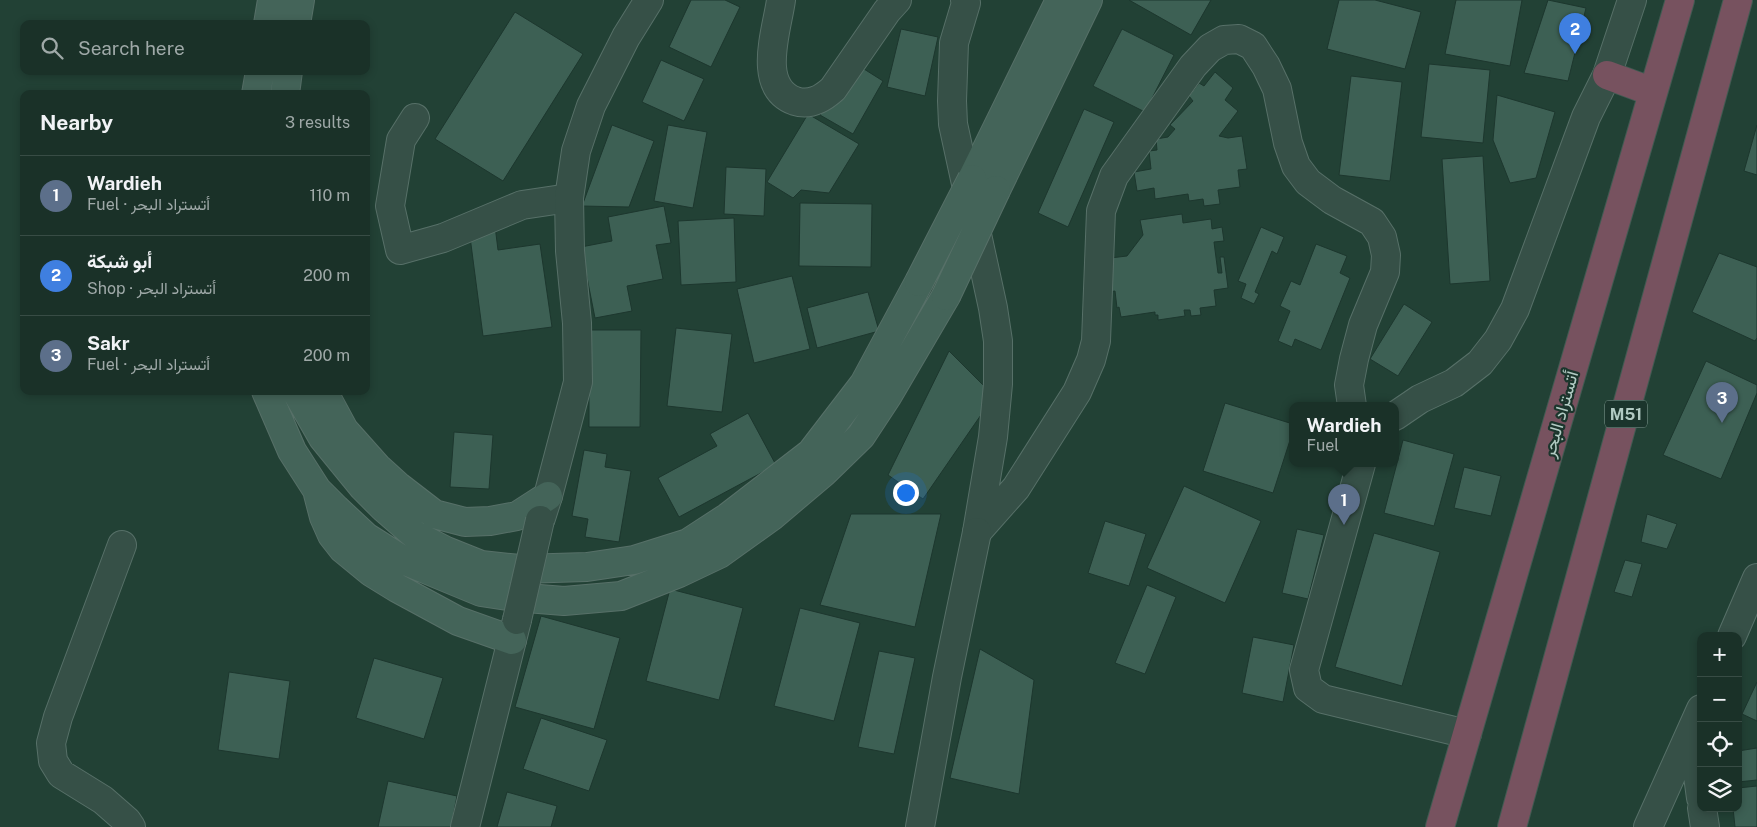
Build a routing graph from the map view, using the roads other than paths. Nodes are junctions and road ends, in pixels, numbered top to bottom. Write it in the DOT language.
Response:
graph roads {
  1 [pos="272,0"];
  2 [pos="300,0"];
  3 [pos="648,0"];
  4 [pos="782,0"];
  5 [pos="897,0"];
  6 [pos="965,0"];
  7 [pos="1042,0"];
  8 [pos="1060,0"];
  9 [pos="1088,0"];
  10 [pos="1632,0"];
  11 [pos="1680,0"];
  12 [pos="1738,0"];
  13 [pos="269,20"];
  14 [pos="297,20"];
  15 [pos="1047,26"];
  16 [pos="259,75"];
  17 [pos="287,75"];
  18 [pos="1607,75"];
  19 [pos="257,90"];
  20 [pos="286,90"];
  21 [pos="1653,92"];
  22 [pos="415,118"];
  23 [pos="984,185"];
  24 [pos="570,198"];
  25 [pos="268,395"];
  26 [pos="298,395"];
  27 [pos="325,395"];
  28 [pos="1351,402"];
  29 [pos="1399,413"];
  30 [pos="1360,467"];
  31 [pos="317,490"];
  32 [pos="544,508"];
  33 [pos="977,532"];
  34 [pos="122,545"];
  35 [pos="1757,578"];
  36 [pos="514,630"];
  37 [pos="1734,632"];
  38 [pos="1696,720"];
  39 [pos="1467,734"];
  40 [pos="1699,767"];
  41 [pos="1703,812"];
  42 [pos="131,827"];
  43 [pos="465,827"];
  44 [pos="920,827"];
  45 [pos="1440,827"];
  46 [pos="1512,827"];
  47 [pos="1648,827"];
  48 [pos="1705,827"];
  1 -- 13 [label="main road"];
  2 -- 14 [label="main road"];
  3 -- 24 [label="street"];
  4 -- 5 [label="street"];
  6 -- 33 [label="street"];
  7 -- 15 [label="main road"];
  8 -- 15 [label="main road"];
  9 -- 23 [label="main road"];
  10 -- 18 [label="street"];
  11 -- 21 [label="highway, أتستراد البحر"];
  12 -- 46 [label="highway, M51"];
  15 -- 23 [label="main road"];
  16 -- 19 [label="main road"];
  17 -- 20 [label="main road"];
  18 -- 21 [label="highway"];
  18 -- 29 [label="street"];
  21 -- 39 [label="highway, أتستراد البحر"];
  22 -- 24 [label="street"];
  23 -- 26 [label="main road, bridge"];
  23 -- 31 [label="main road, bridge"];
  24 -- 32 [label="street"];
  25 -- 31 [label="main road"];
  27 -- 32 [label="main road"];
  28 -- 33 [label="street"];
  30 -- 39 [label="street"];
  31 -- 36 [label="main road"];
  32 -- 36 [label="street, bridge"];
  33 -- 44 [label="street"];
  34 -- 42 [label="street"];
  35 -- 37 [label="street"];
  36 -- 43 [label="street"];
  38 -- 40 [label="street"];
  38 -- 47 [label="street"];
  39 -- 45 [label="highway, أتستراد البحر"];
  41 -- 48 [label="street"];
}
